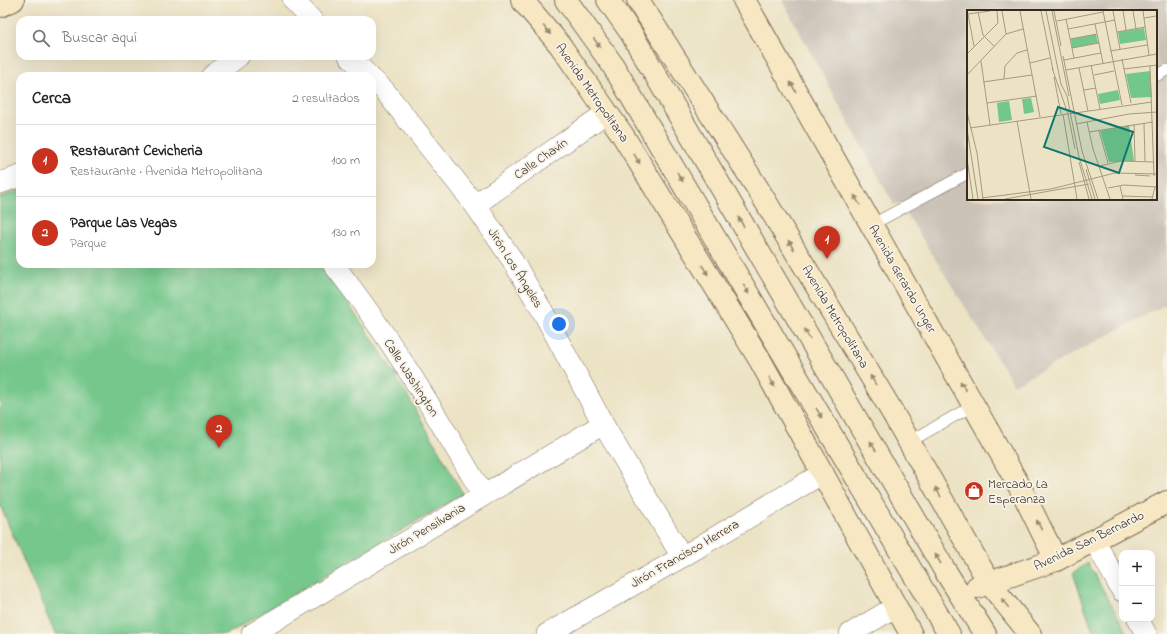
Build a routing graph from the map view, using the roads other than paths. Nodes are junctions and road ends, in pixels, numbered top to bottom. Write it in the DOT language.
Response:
graph roads {
  1 [pos="13,0"];
  2 [pos="522,0"];
  3 [pos="608,0"];
  4 [pos="638,0"];
  5 [pos="744,0"];
  6 [pos="564,1"];
  7 [pos="0,6"];
  8 [pos="234,60"];
  9 [pos="353,60"];
  10 [pos="1167,70"];
  11 [pos="218,72"];
  12 [pos="365,72"];
  13 [pos="1157,75"];
  14 [pos="376,82"];
  15 [pos="606,113"];
  16 [pos="967,174"];
  17 [pos="16,177"];
  18 [pos="0,183"];
  19 [pos="475,205"];
  20 [pos="872,225"];
  21 [pos="336,268"];
  22 [pos="974,405"];
  23 [pos="603,424"];
  24 [pos="909,442"];
  25 [pos="823,473"];
  26 [pos="483,495"];
  27 [pos="1167,502"];
  28 [pos="1094,540"];
  29 [pos="682,557"];
  30 [pos="1056,560"];
  31 [pos="990,584"];
  32 [pos="1119,586"];
  33 [pos="959,592"];
  34 [pos="926,596"];
  35 [pos="895,607"];
  36 [pos="1140,622"];
  37 [pos="252,634"];
  38 [pos="547,634"];
  39 [pos="850,634"];
  40 [pos="910,634"];
  41 [pos="949,634"];
  42 [pos="984,634"];
  43 [pos="1030,634"];
  44 [pos="1146,634"];
  1 -- 7 [label="street"];
  2 -- 15 [label="street, Avenida Metropolitana, one-way"];
  33 -- 3 [label="street, one-way"];
  24 -- 4 [label="street, Avenida Metropolitana, one-way"];
  20 -- 5 [label="street, Avenida Gerardo Unger, one-way"];
  6 -- 34 [label="street, one-way"];
  8 -- 11 [label="street"];
  9 -- 12 [label="street"];
  10 -- 13 [label="lane"];
  14 -- 19 [label="street, Jirón Los Ángeles"];
  15 -- 19 [label="street, Calle Chavín"];
  15 -- 25 [label="street, Avenida Metropolitana, one-way"];
  16 -- 20 [label="lane"];
  17 -- 18 [label="street"];
  19 -- 23 [label="street, Jirón Los Ángeles"];
  22 -- 20 [label="street, Avenida Gerardo Unger, one-way"];
  21 -- 26 [label="street, Calle Washington"];
  22 -- 24 [label="lane"];
  30 -- 22 [label="street, Avenida Gerardo Unger, one-way"];
  23 -- 26 [label="street, Jirón Pensilvania"];
  23 -- 29 [label="street, Jirón Los Ángeles"];
  31 -- 24 [label="street, Avenida Metropolitana, one-way"];
  25 -- 29 [label="street, Jirón Francisco Herrera"];
  25 -- 35 [label="street, Avenida Metropolitana"];
  26 -- 37 [label="street, Jirón Pensilvania"];
  27 -- 28 [label="street, Avenida San Bernardo"];
  28 -- 30 [label="street, Avenida San Bernardo"];
  28 -- 32 [label="street"];
  29 -- 38 [label="street, Jirón Francisco Herrera"];
  30 -- 31 [label="street, Avenida San Bernardo"];
  31 -- 33 [label="street, Avenida San Bernardo"];
  43 -- 31 [label="street, Avenida Metropolitana, one-way"];
  33 -- 34 [label="street, Avenida San Bernardo"];
  33 -- 42 [label="street"];
  34 -- 35 [label="street, Avenida San Bernardo"];
  34 -- 41 [label="street"];
  35 -- 39 [label="street"];
  35 -- 40 [label="street"];
  36 -- 44 [label="street"];
}
